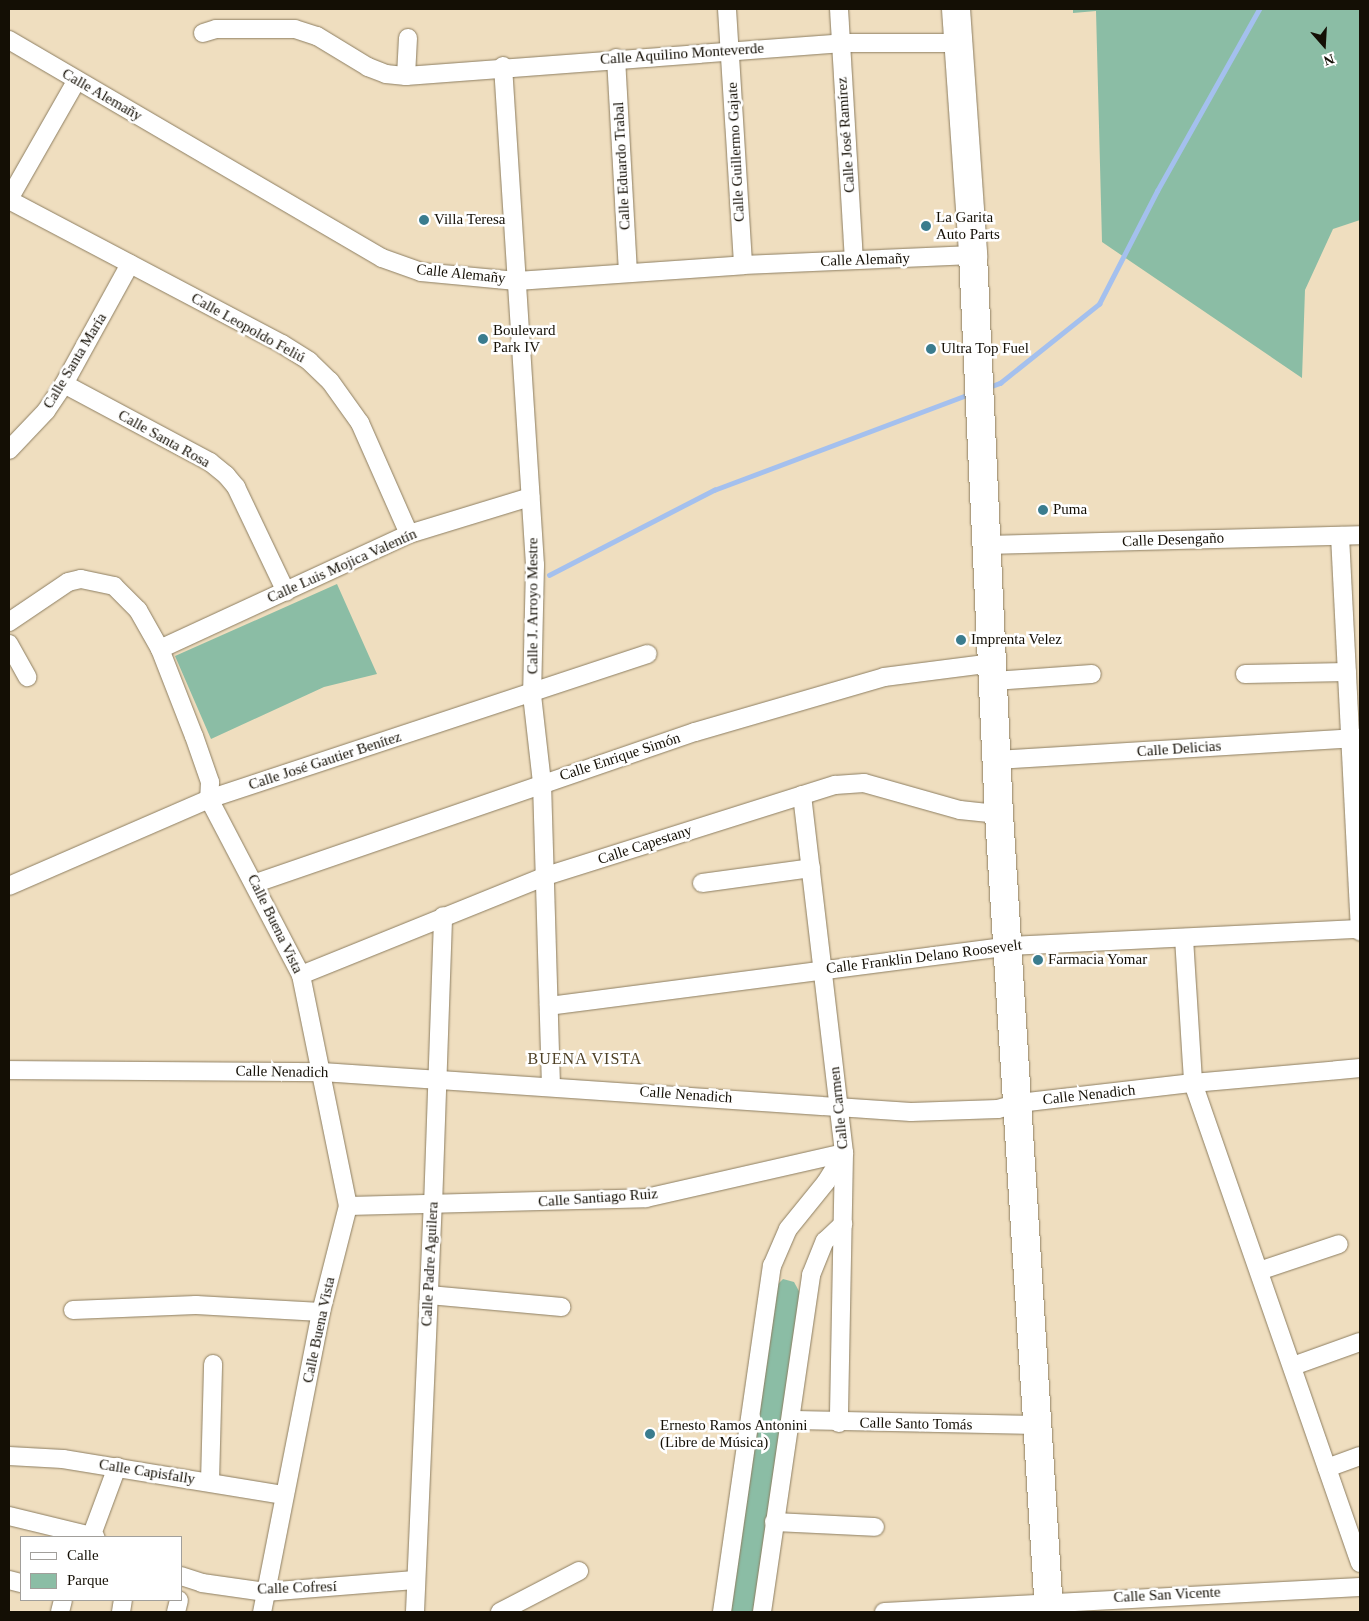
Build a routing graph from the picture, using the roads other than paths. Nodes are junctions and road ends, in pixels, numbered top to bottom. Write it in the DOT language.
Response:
graph roads {
  1 [pos="727,9"];
  2 [pos="838,9"];
  3 [pos="956,9"];
  4 [pos="203,33"];
  5 [pos="408,38"];
  6 [pos="9,40"];
  7 [pos="959,42"];
  8 [pos="840,43"];
  9 [pos="730,50"];
  10 [pos="616,58"];
  11 [pos="503,66"];
  12 [pos="406,76"];
  13 [pos="77,80"];
  14 [pos="9,200"];
  15 [pos="973,255"];
  16 [pos="854,260"];
  17 [pos="130,264"];
  18 [pos="743,265"];
  19 [pos="628,273"];
  20 [pos="517,281"];
  21 [pos="64,384"];
  22 [pos="9,450"];
  23 [pos="530,497"];
  24 [pos="409,534"];
  25 [pos="1360,535"];
  26 [pos="1340,536"];
  27 [pos="986,546"];
  28 [pos="286,592"];
  29 [pos="1352,597"];
  30 [pos="9,622"];
  31 [pos="9,644"];
  32 [pos="160,649"];
  33 [pos="648,654"];
  34 [pos="994,672"];
  35 [pos="1347,672"];
  36 [pos="1092,674"];
  37 [pos="1245,674"];
  38 [pos="27,677"];
  39 [pos="532,695"];
  40 [pos="1355,738"];
  41 [pos="997,760"];
  42 [pos="542,783"];
  43 [pos="802,795"];
  44 [pos="209,799"];
  45 [pos="999,814"];
  46 [pos="1358,850"];
  47 [pos="811,868"];
  48 [pos="546,876"];
  49 [pos="256,883"];
  50 [pos="702,883"];
  51 [pos="9,886"];
  52 [pos="443,916"];
  53 [pos="1360,930"];
  54 [pos="1184,938"];
  55 [pos="1008,946"];
  56 [pos="823,970"];
  57 [pos="301,975"];
  58 [pos="549,1006"];
  59 [pos="1360,1068"];
  60 [pos="9,1070"];
  61 [pos="322,1072"];
  62 [pos="438,1079"];
  63 [pos="1193,1083"];
  64 [pos="551,1086"];
  65 [pos="1019,1103"];
  66 [pos="838,1104"];
  67 [pos="844,1153"];
  68 [pos="348,1206"];
  69 [pos="434,1206"];
  70 [pos="843,1224"];
  71 [pos="1339,1244"];
  72 [pos="1259,1271"];
  73 [pos="429,1295"];
  74 [pos="561,1307"];
  75 [pos="74,1310"];
  76 [pos="321,1312"];
  77 [pos="1360,1342"];
  78 [pos="214,1364"];
  79 [pos="1293,1366"];
  80 [pos="792,1420"];
  81 [pos="839,1423"];
  82 [pos="1039,1425"];
  83 [pos="9,1456"];
  84 [pos="1360,1456"];
  85 [pos="117,1467"];
  86 [pos="1327,1468"];
  87 [pos="210,1482"];
  88 [pos="284,1495"];
  89 [pos="9,1516"];
  90 [pos="774,1522"];
  91 [pos="875,1528"];
  92 [pos="89,1536"];
  93 [pos="93,1536"];
  94 [pos="1360,1563"];
  95 [pos="579,1571"];
  96 [pos="182,1579"];
  97 [pos="414,1580"];
  98 [pos="1360,1587"];
  99 [pos="265,1592"];
  100 [pos="1049,1607"];
  101 [pos="262,1612"];
  102 [pos="414,1612"];
  103 [pos="500,1612"];
  104 [pos="722,1612"];
  105 [pos="762,1612"];
  106 [pos="884,1612"];
  1 -- 9 [label="street, Calle Guillermo Gajate"];
  2 -- 8 [label="street, Calle José Ramírez"];
  3 -- 7 [label="main road"];
  4 -- 12 [label="street, Calle Aquilino Monteverde"];
  5 -- 12 [label="street"];
  6 -- 13 [label="street, Calle Alemañy"];
  7 -- 8 [label="street, Calle Aquilino Monteverde"];
  7 -- 15 [label="main road"];
  8 -- 9 [label="street, Calle Aquilino Monteverde"];
  8 -- 16 [label="street, Calle José Ramírez"];
  9 -- 10 [label="street, Calle Aquilino Monteverde"];
  9 -- 18 [label="street, Calle Guillermo Gajate"];
  10 -- 11 [label="street, Calle Aquilino Monteverde"];
  10 -- 19 [label="street, Calle Eduardo Trabal"];
  11 -- 12 [label="street, Calle Aquilino Monteverde"];
  11 -- 20 [label="street, Calle J. Arroyo Mestre"];
  13 -- 14 [label="street"];
  13 -- 20 [label="street, Calle Alemañy"];
  14 -- 17 [label="street, Calle Leopoldo Feliú"];
  15 -- 16 [label="street, Calle Alemañy"];
  15 -- 27 [label="main road"];
  16 -- 18 [label="street, Calle Alemañy"];
  17 -- 21 [label="street, Calle Santa María"];
  17 -- 24 [label="street, Calle Leopoldo Feliú"];
  18 -- 19 [label="street, Calle Alemañy"];
  19 -- 20 [label="street, Calle Alemañy"];
  20 -- 23 [label="street, Calle J. Arroyo Mestre"];
  21 -- 22 [label="street, Calle Santa María"];
  21 -- 28 [label="street, Calle Santa Rosa"];
  23 -- 24 [label="street, Calle Luis Mojica Valentín"];
  23 -- 39 [label="street, Calle J. Arroyo Mestre"];
  24 -- 28 [label="street, Calle Luis Mojica Valentín"];
  25 -- 26 [label="street, Calle Desengaño"];
  26 -- 27 [label="street, Calle Desengaño"];
  26 -- 29 [label="street"];
  27 -- 34 [label="main road"];
  28 -- 32 [label="street, Calle Luis Mojica Valentín"];
  29 -- 35 [label="street"];
  30 -- 32 [label="street, Calle Buena Vista"];
  31 -- 38 [label="street"];
  32 -- 44 [label="street, Calle Buena Vista"];
  33 -- 39 [label="street, Calle José Gautier Benítez"];
  34 -- 36 [label="street, Calle Enrique Simón"];
  34 -- 41 [label="main road"];
  34 -- 42 [label="street, Calle Enrique Simón"];
  35 -- 37 [label="street"];
  35 -- 40 [label="street"];
  39 -- 42 [label="street, Calle J. Arroyo Mestre"];
  39 -- 44 [label="street, Calle José Gautier Benítez"];
  40 -- 41 [label="street, Calle Delicias"];
  40 -- 46 [label="street"];
  41 -- 45 [label="main road"];
  42 -- 48 [label="street, Calle J. Arroyo Mestre"];
  42 -- 49 [label="street, Calle Enrique Simón"];
  43 -- 45 [label="street, Calle Capestany"];
  43 -- 47 [label="street, Calle Carmen"];
  43 -- 48 [label="street, Calle Capestany"];
  44 -- 49 [label="street, Calle Buena Vista"];
  44 -- 51 [label="street, Calle José Gautier Benítez"];
  45 -- 55 [label="main road"];
  46 -- 53 [label="street"];
  47 -- 50 [label="street"];
  47 -- 56 [label="street, Calle Carmen"];
  48 -- 52 [label="street, Calle Capestany"];
  48 -- 58 [label="street, Calle J. Arroyo Mestre"];
  49 -- 57 [label="street, Calle Buena Vista"];
  52 -- 57 [label="street, Calle Capestany"];
  52 -- 62 [label="street, Calle Padre Aguilera"];
  53 -- 54 [label="street, Calle Franklin Delano Roosevelt"];
  54 -- 55 [label="street, Calle Franklin Delano Roosevelt"];
  54 -- 63 [label="street"];
  55 -- 56 [label="street, Calle Franklin Delano Roosevelt"];
  55 -- 65 [label="main road"];
  56 -- 58 [label="street, Calle Franklin Delano Roosevelt"];
  56 -- 66 [label="street, Calle Carmen"];
  57 -- 61 [label="street, Calle Buena Vista"];
  58 -- 64 [label="street, Calle J. Arroyo Mestre"];
  59 -- 63 [label="street, Calle Nenadich"];
  60 -- 61 [label="street, Calle Nenadich"];
  61 -- 62 [label="street, Calle Nenadich"];
  61 -- 68 [label="street, Calle Buena Vista"];
  62 -- 64 [label="street, Calle Nenadich"];
  62 -- 69 [label="street, Calle Padre Aguilera"];
  63 -- 65 [label="street, Calle Nenadich"];
  63 -- 72 [label="street"];
  64 -- 66 [label="street, Calle Nenadich"];
  65 -- 66 [label="street, Calle Nenadich"];
  65 -- 82 [label="main road"];
  66 -- 67 [label="street, Calle Carmen"];
  67 -- 69 [label="street, Calle Santiago Ruiz"];
  67 -- 70 [label="street, Calle Carmen"];
  67 -- 104 [label="street"];
  68 -- 69 [label="street, Calle Santiago Ruiz"];
  68 -- 76 [label="street, Calle Buena Vista"];
  69 -- 73 [label="street, Calle Padre Aguilera"];
  70 -- 80 [label="street"];
  70 -- 81 [label="street, Calle Carmen"];
  71 -- 72 [label="street"];
  72 -- 79 [label="street"];
  73 -- 74 [label="street"];
  73 -- 97 [label="street, Calle Padre Aguilera"];
  75 -- 76 [label="street"];
  76 -- 88 [label="street, Calle Buena Vista"];
  77 -- 79 [label="street"];
  78 -- 87 [label="street"];
  79 -- 86 [label="street"];
  80 -- 81 [label="street, Calle Santo Tomás"];
  80 -- 90 [label="street"];
  81 -- 82 [label="street, Calle Santo Tomás"];
  82 -- 100 [label="main road"];
  83 -- 85 [label="street, Calle Capisfally"];
  84 -- 86 [label="street"];
  85 -- 87 [label="street, Calle Capisfally"];
  85 -- 93 [label="street"];
  86 -- 94 [label="street"];
  87 -- 88 [label="street, Calle Capisfally"];
  88 -- 99 [label="street, Calle Buena Vista"];
  89 -- 92 [label="street"];
  90 -- 91 [label="street"];
  90 -- 105 [label="street"];
  95 -- 103 [label="street"];
  96 -- 99 [label="street, Calle Cofresí"];
  97 -- 99 [label="street, Calle Cofresí"];
  97 -- 102 [label="street, Calle Padre Aguilera"];
  98 -- 100 [label="street, Calle San Vicente"];
  99 -- 101 [label="street, Calle Buena Vista"];
  100 -- 106 [label="street, Calle San Vicente"];
}
